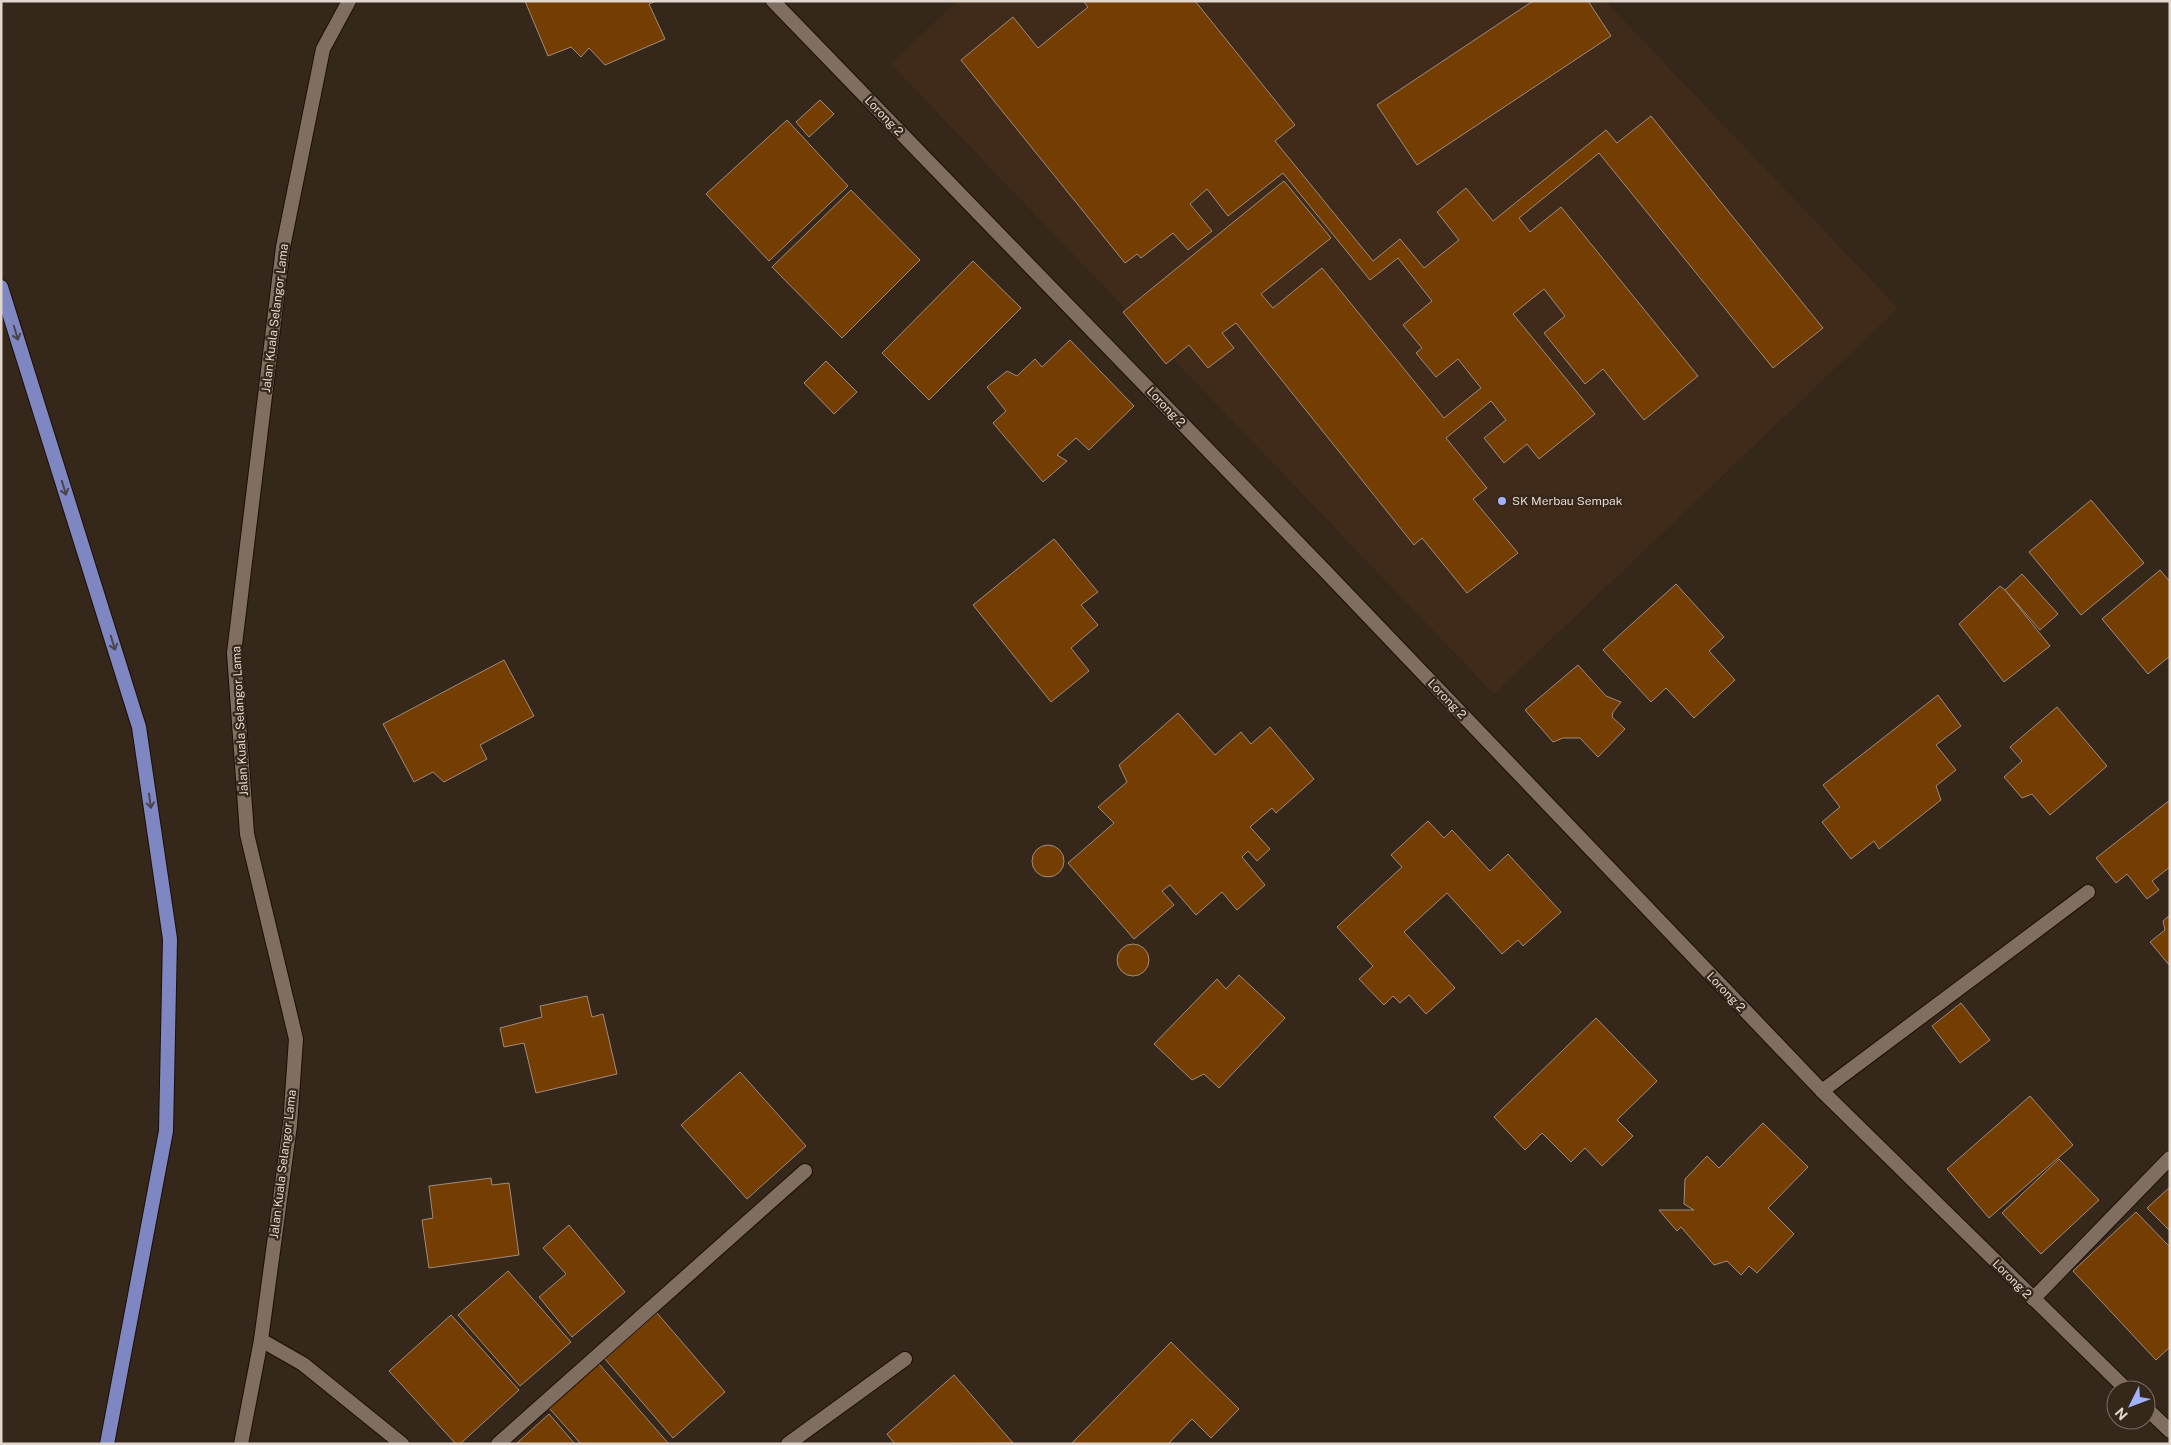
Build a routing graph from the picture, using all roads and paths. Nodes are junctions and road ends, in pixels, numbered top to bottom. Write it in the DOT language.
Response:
graph roads {
  1 [pos="349,1"];
  2 [pos="773,1"];
  3 [pos="1,287"];
  4 [pos="2088,892"];
  5 [pos="1822,1091"];
  6 [pos="2170,1158"];
  7 [pos="805,1171"];
  8 [pos="2033,1299"];
  9 [pos="260,1340"];
  10 [pos="905,1359"];
  11 [pos="2118,1380"];
  12 [pos="2156,1417"];
  13 [pos="2170,1430"];
  14 [pos="107,1444"];
  15 [pos="241,1444"];
  16 [pos="402,1444"];
  17 [pos="498,1444"];
  18 [pos="788,1444"];
  1 -- 9 [label="street, Jalan Kuala Selangor Lama"];
  2 -- 5 [label="street, Lorong 2"];
  3 -- 14 [label="highway, one-way"];
  4 -- 5 [label="street"];
  5 -- 8 [label="street, Lorong 2"];
  6 -- 8 [label="street"];
  7 -- 17 [label="street"];
  8 -- 11 [label="street, Lorong 2"];
  9 -- 15 [label="street, Jalan Kuala Selangor Lama"];
  9 -- 16 [label="street"];
  10 -- 18 [label="street"];
  12 -- 13 [label="street"];
}
